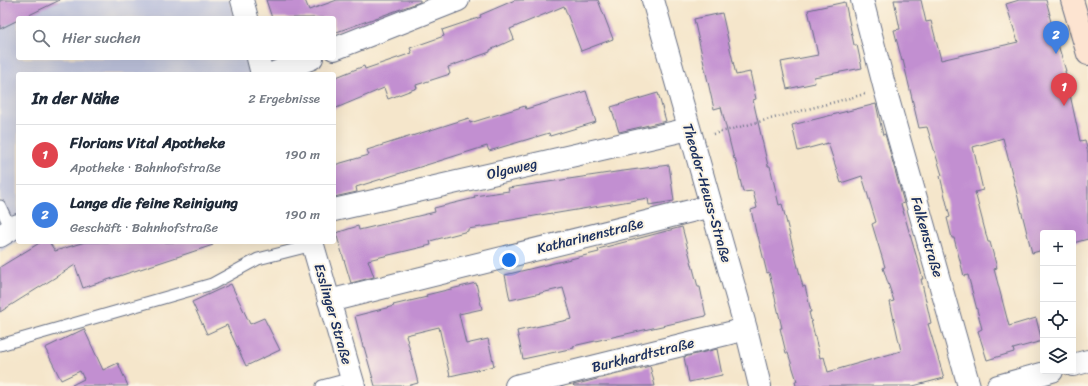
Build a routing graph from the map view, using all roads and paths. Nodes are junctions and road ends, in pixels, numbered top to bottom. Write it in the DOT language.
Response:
graph roads {
  1 [pos="242,0"];
  2 [pos="458,0"];
  3 [pos="652,0"];
  4 [pos="862,0"];
  5 [pos="1072,0"];
  6 [pos="246,16"];
  7 [pos="336,48"];
  8 [pos="1088,54"];
  9 [pos="258,60"];
  10 [pos="307,60"];
  11 [pos="262,72"];
  12 [pos="277,72"];
  13 [pos="885,89"];
  14 [pos="690,134"];
  15 [pos="0,206"];
  16 [pos="711,206"];
  17 [pos="336,210"];
  18 [pos="10,230"];
  19 [pos="312,244"];
  20 [pos="329,300"];
  21 [pos="746,329"];
  22 [pos="0,345"];
  23 [pos="1088,361"];
  24 [pos="1076,364"];
  25 [pos="1041,374"];
  26 [pos="353,382"];
  27 [pos="322,386"];
  28 [pos="516,386"];
  29 [pos="760,386"];
  30 [pos="969,386"];
  31 [pos="998,386"];
  1 -- 6 [label="street"];
  2 -- 7 [label="street"];
  3 -- 14 [label="street, Theodor-Heuss-Straße"];
  4 -- 13 [label="street, Falkenstraße"];
  5 -- 8 [label="street"];
  9 -- 11 [label="street"];
  10 -- 12 [label="street"];
  13 -- 14 [label="path"];
  13 -- 30 [label="street, Falkenstraße"];
  14 -- 16 [label="street, Theodor-Heuss-Straße"];
  14 -- 17 [label="street, Olgaweg"];
  15 -- 18 [label="lane"];
  16 -- 20 [label="street, Katharinenstraße"];
  16 -- 21 [label="street, Theodor-Heuss-Straße"];
  19 -- 20 [label="street, Esslinger Straße"];
  19 -- 22 [label="lane"];
  20 -- 26 [label="street, Esslinger Straße"];
  21 -- 28 [label="street, Burkhardtstraße"];
  21 -- 29 [label="street, Theodor-Heuss-Straße"];
  23 -- 24 [label="street"];
  25 -- 31 [label="street"];
  26 -- 27 [label="lane"];
}
